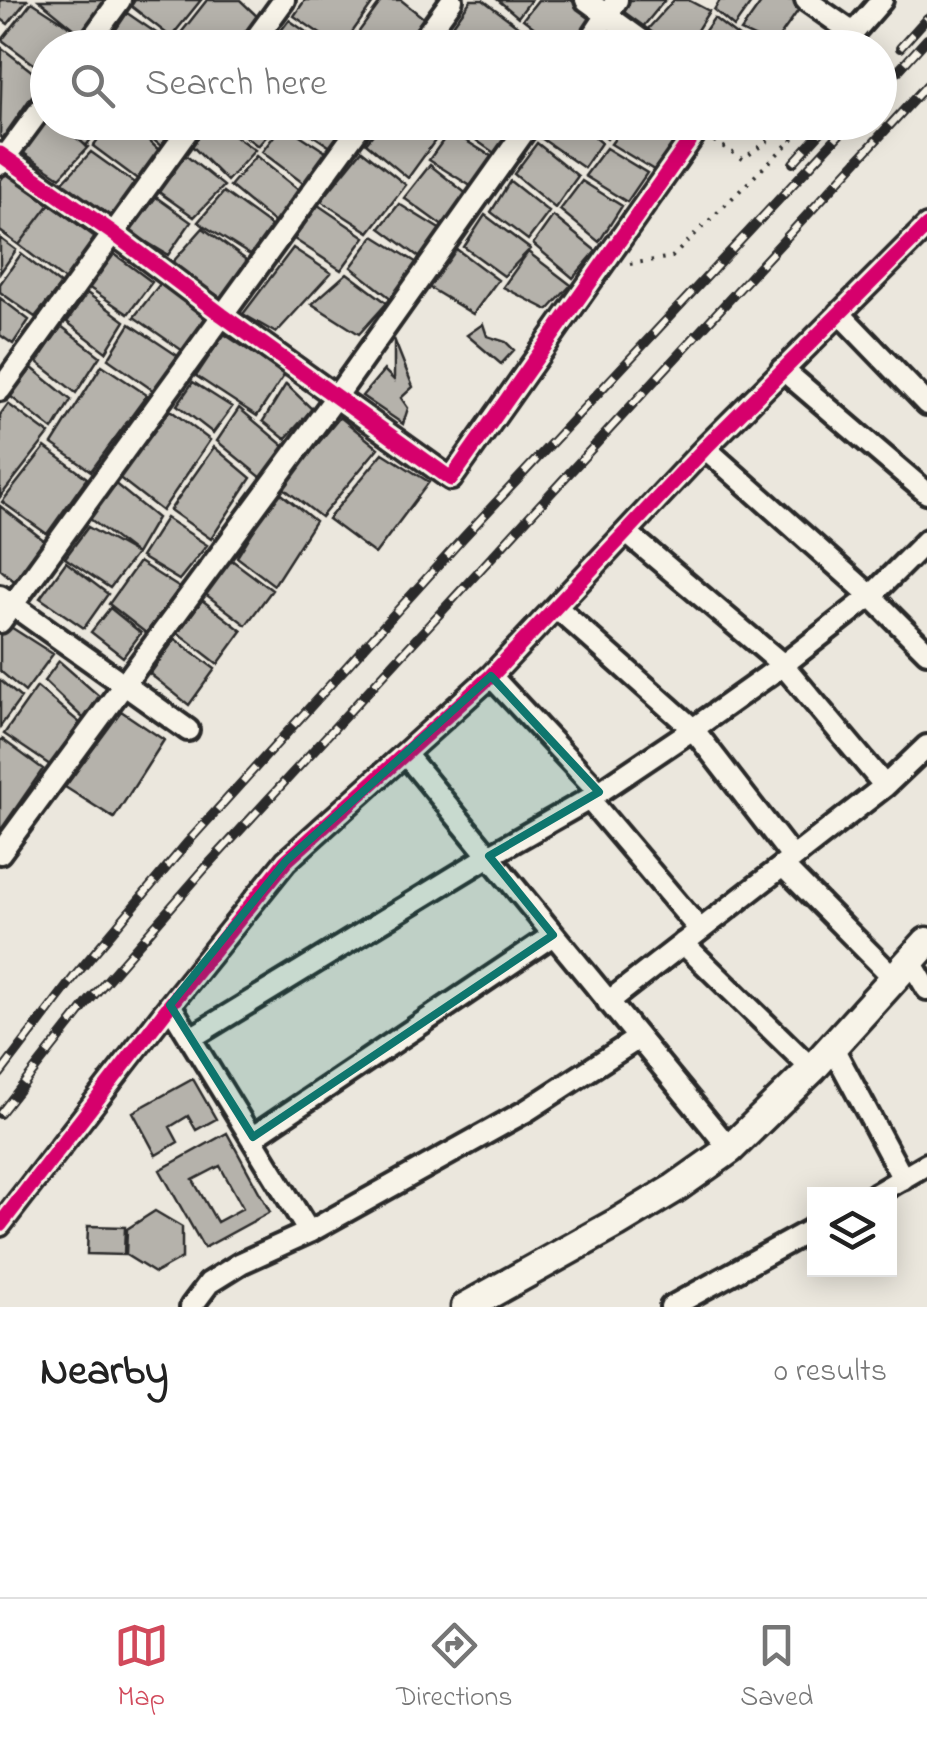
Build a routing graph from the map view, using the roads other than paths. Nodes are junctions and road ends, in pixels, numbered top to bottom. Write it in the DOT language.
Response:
graph roads {
  1 [pos="120,0"];
  2 [pos="284,0"];
  3 [pos="452,0"];
  4 [pos="586,0"];
  5 [pos="806,0"];
  6 [pos="882,0"];
  7 [pos="612,8"];
  8 [pos="98,30"];
  9 [pos="262,30"];
  10 [pos="430,30"];
  11 [pos="597,30"];
  12 [pos="634,30"];
  13 [pos="836,30"];
  14 [pos="855,30"];
  15 [pos="30,122"];
  16 [pos="181,140"];
  17 [pos="350,140"];
  18 [pos="518,140"];
  19 [pos="692,140"];
  20 [pos="2,158"];
  21 [pos="925,230"];
  22 [pos="114,233"];
  23 [pos="839,312"];
  24 [pos="222,315"];
  25 [pos="782,369"];
  26 [pos="0,390"];
  27 [pos="336,397"];
  28 [pos="927,404"];
  29 [pos="705,448"];
  30 [pos="926,490"];
  31 [pos="627,533"];
  32 [pos="927,540"];
  33 [pos="871,596"];
  34 [pos="4,607"];
  35 [pos="556,607"];
  36 [pos="927,652"];
  37 [pos="783,665"];
  38 [pos="490,676"];
  39 [pos="123,684"];
  40 [pos="692,729"];
  41 [pos="188,730"];
  42 [pos="927,746"];
  43 [pos="406,754"];
  44 [pos="885,786"];
  45 [pos="594,796"];
  46 [pos="0,853"];
  47 [pos="490,856"];
  48 [pos="788,862"];
  49 [pos="553,934"];
  50 [pos="692,936"];
  51 [pos="910,960"];
  52 [pos="927,990"];
  53 [pos="608,1002"];
  54 [pos="170,1005"];
  55 [pos="191,1038"];
  56 [pos="638,1039"];
  57 [pos="832,1046"];
  58 [pos="812,1069"];
  59 [pos="253,1137"];
  60 [pos="730,1149"];
  61 [pos="927,1164"];
  62 [pos="903,1180"];
  63 [pos="890,1187"];
  64 [pos="0,1226"];
  65 [pos="309,1232"];
  66 [pos="807,1232"];
  67 [pos="191,1307"];
  68 [pos="466,1307"];
  69 [pos="671,1307"];
  1 -- 8 [label="street"];
  2 -- 9 [label="street"];
  3 -- 10 [label="street"];
  4 -- 7 [label="street"];
  5 -- 13 [label="street"];
  6 -- 14 [label="street"];
  7 -- 11 [label="street"];
  7 -- 12 [label="street"];
  15 -- 20 [label="street"];
  16 -- 22 [label="street"];
  17 -- 24 [label="street"];
  18 -- 27 [label="street"];
  19 -- 27 [label="street"];
  20 -- 22 [label="street"];
  21 -- 23 [label="street"];
  22 -- 24 [label="street"];
  22 -- 26 [label="street"];
  23 -- 25 [label="street"];
  23 -- 28 [label="street"];
  24 -- 27 [label="street"];
  24 -- 34 [label="street"];
  25 -- 29 [label="street"];
  25 -- 30 [label="street"];
  27 -- 39 [label="street"];
  29 -- 31 [label="street"];
  29 -- 33 [label="street"];
  31 -- 35 [label="street"];
  31 -- 37 [label="street"];
  32 -- 33 [label="street"];
  33 -- 36 [label="street"];
  33 -- 37 [label="street"];
  34 -- 39 [label="street"];
  35 -- 38 [label="street"];
  35 -- 40 [label="street"];
  37 -- 40 [label="street"];
  37 -- 44 [label="street"];
  38 -- 43 [label="street"];
  38 -- 45 [label="street"];
  39 -- 41 [label="street"];
  39 -- 46 [label="street"];
  40 -- 45 [label="street"];
  40 -- 48 [label="street"];
  42 -- 44 [label="street"];
  43 -- 47 [label="street"];
  43 -- 54 [label="street"];
  44 -- 48 [label="street"];
  45 -- 47 [label="street"];
  45 -- 50 [label="street"];
  47 -- 49 [label="street"];
  47 -- 55 [label="street"];
  48 -- 50 [label="street"];
  48 -- 51 [label="street"];
  49 -- 53 [label="street"];
  49 -- 59 [label="street"];
  50 -- 53 [label="street"];
  50 -- 58 [label="street"];
  51 -- 52 [label="street"];
  51 -- 57 [label="street"];
  53 -- 56 [label="street"];
  54 -- 55 [label="street"];
  54 -- 64 [label="street"];
  55 -- 59 [label="street"];
  56 -- 60 [label="street"];
  56 -- 65 [label="street"];
  57 -- 58 [label="street"];
  57 -- 62 [label="street"];
  58 -- 60 [label="street"];
  59 -- 65 [label="street"];
  60 -- 68 [label="street"];
  61 -- 62 [label="street"];
  62 -- 63 [label="street"];
  65 -- 67 [label="street"];
  66 -- 69 [label="street"];
}
